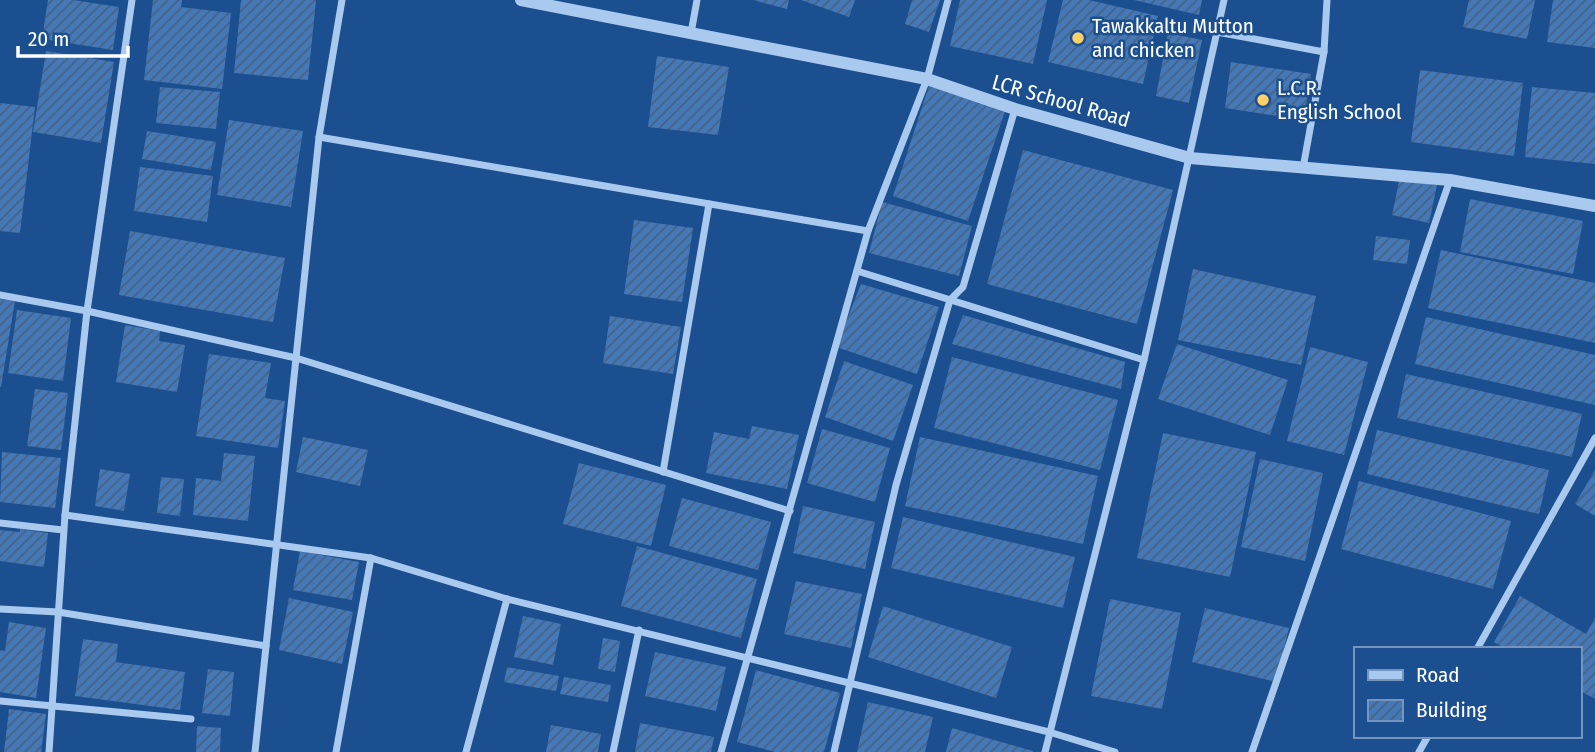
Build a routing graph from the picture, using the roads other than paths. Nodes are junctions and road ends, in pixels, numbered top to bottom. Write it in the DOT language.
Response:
graph roads {
  1 [pos="132,0"];
  2 [pos="342,0"];
  3 [pos="521,0"];
  4 [pos="696,0"];
  5 [pos="948,0"];
  6 [pos="1224,0"];
  7 [pos="1327,0"];
  8 [pos="559,4"];
  9 [pos="1217,32"];
  10 [pos="691,33"];
  11 [pos="1324,52"];
  12 [pos="928,79"];
  13 [pos="1015,110"];
  14 [pos="319,137"];
  15 [pos="1190,158"];
  16 [pos="1303,168"];
  17 [pos="1450,180"];
  18 [pos="709,204"];
  19 [pos="1595,206"];
  20 [pos="868,232"];
  21 [pos="857,271"];
  22 [pos="0,295"];
  23 [pos="950,300"];
  24 [pos="87,311"];
  25 [pos="296,358"];
  26 [pos="1144,359"];
  27 [pos="1595,438"];
  28 [pos="663,472"];
  29 [pos="790,511"];
  30 [pos="65,515"];
  31 [pos="0,523"];
  32 [pos="63,530"];
  33 [pos="276,542"];
  34 [pos="371,558"];
  35 [pos="507,599"];
  36 [pos="0,609"];
  37 [pos="58,612"];
  38 [pos="639,630"];
  39 [pos="266,646"];
  40 [pos="1478,647"];
  41 [pos="749,657"];
  42 [pos="850,682"];
  43 [pos="0,701"];
  44 [pos="52,705"];
  45 [pos="191,719"];
  46 [pos="1049,732"];
  47 [pos="49,752"];
  48 [pos="255,752"];
  49 [pos="336,752"];
  50 [pos="466,752"];
  51 [pos="613,752"];
  52 [pos="721,752"];
  53 [pos="834,752"];
  54 [pos="1045,752"];
  55 [pos="1115,752"];
  56 [pos="1252,752"];
  1 -- 24 [label="street"];
  2 -- 14 [label="street"];
  3 -- 8 [label="street, LCR School Road"];
  4 -- 10 [label="street"];
  5 -- 12 [label="street"];
  6 -- 9 [label="street"];
  7 -- 11 [label="street"];
  8 -- 10 [label="street, LCR School Road"];
  9 -- 11 [label="street"];
  9 -- 15 [label="street"];
  10 -- 12 [label="street, LCR School Road"];
  11 -- 16 [label="street"];
  12 -- 13 [label="street, LCR School Road"];
  12 -- 20 [label="street"];
  13 -- 15 [label="street, LCR School Road"];
  13 -- 23 [label="street"];
  14 -- 18 [label="street"];
  14 -- 25 [label="street"];
  15 -- 16 [label="street, LCR School Road"];
  15 -- 26 [label="street"];
  16 -- 17 [label="street, LCR School Road"];
  17 -- 19 [label="street, LCR School Road"];
  17 -- 56 [label="street"];
  18 -- 20 [label="street"];
  18 -- 28 [label="street"];
  20 -- 21 [label="street"];
  21 -- 23 [label="street"];
  21 -- 29 [label="street"];
  22 -- 24 [label="street"];
  23 -- 26 [label="street"];
  23 -- 42 [label="street"];
  24 -- 25 [label="street"];
  24 -- 30 [label="street"];
  25 -- 28 [label="street"];
  25 -- 33 [label="street"];
  26 -- 46 [label="street"];
  27 -- 40 [label="street"];
  28 -- 29 [label="street"];
  29 -- 41 [label="street"];
  30 -- 32 [label="street"];
  30 -- 33 [label="street"];
  31 -- 32 [label="street"];
  32 -- 37 [label="street"];
  33 -- 34 [label="street"];
  33 -- 39 [label="street"];
  34 -- 35 [label="street"];
  34 -- 49 [label="street"];
  35 -- 38 [label="street"];
  35 -- 50 [label="street"];
  36 -- 37 [label="street"];
  37 -- 39 [label="street"];
  37 -- 44 [label="street"];
  38 -- 41 [label="street"];
  38 -- 51 [label="street"];
  39 -- 48 [label="street"];
  41 -- 42 [label="street"];
  41 -- 52 [label="street"];
  42 -- 46 [label="street"];
  42 -- 53 [label="street"];
  43 -- 44 [label="street"];
  44 -- 45 [label="street"];
  44 -- 47 [label="street"];
  46 -- 54 [label="street"];
  46 -- 55 [label="street"];
}
